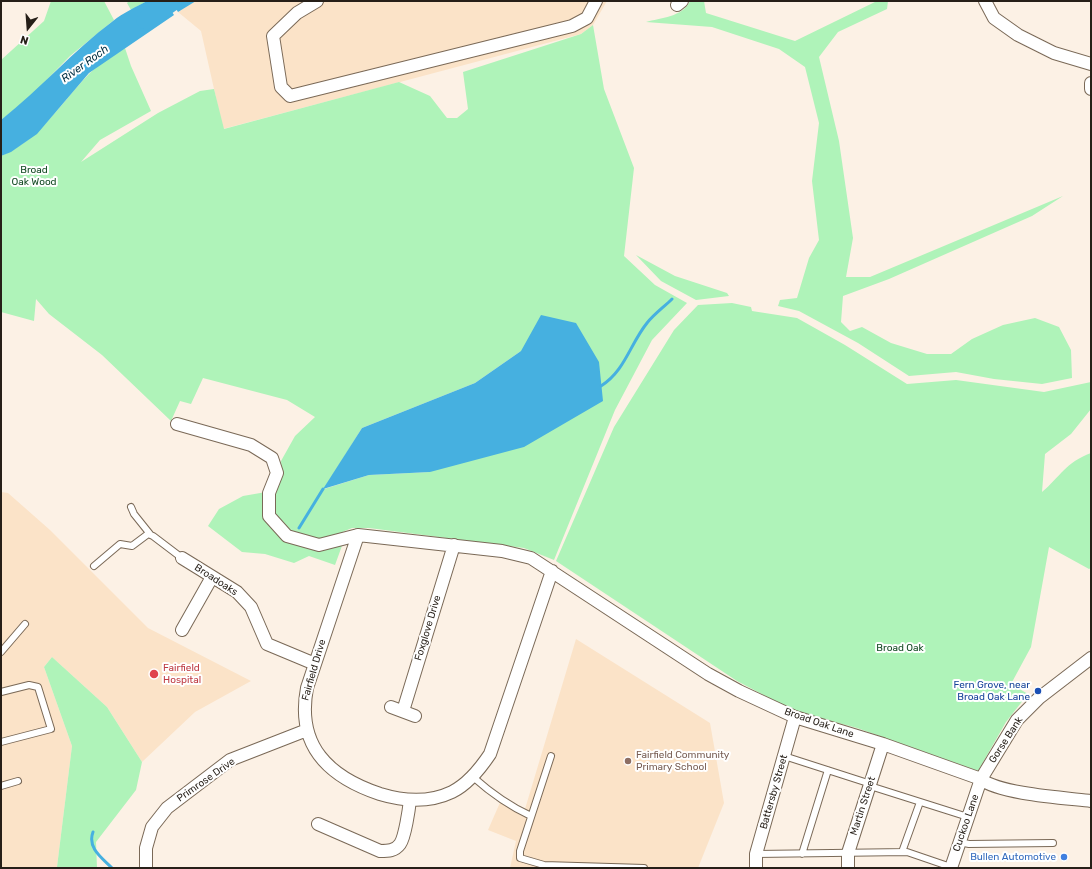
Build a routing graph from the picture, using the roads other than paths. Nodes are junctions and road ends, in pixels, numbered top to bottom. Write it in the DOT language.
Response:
graph roads {
  1 [pos="317,1"];
  2 [pos="596,1"];
  3 [pos="984,1"];
  4 [pos="1091,64"];
  5 [pos="1091,83"];
  6 [pos="1091,88"];
  7 [pos="177,424"];
  8 [pos="131,507"];
  9 [pos="150,534"];
  10 [pos="358,535"];
  11 [pos="454,545"];
  12 [pos="182,558"];
  13 [pos="94,566"];
  14 [pos="552,571"];
  15 [pos="212,576"];
  16 [pos="25,624"];
  17 [pos="182,630"];
  18 [pos="1,652"];
  19 [pos="1091,658"];
  20 [pos="315,664"];
  21 [pos="1,692"];
  22 [pos="391,707"];
  23 [pos="403,711"];
  24 [pos="415,716"];
  25 [pos="796,717"];
  26 [pos="306,730"];
  27 [pos="1,742"];
  28 [pos="883,744"];
  29 [pos="551,756"];
  30 [pos="784,756"];
  31 [pos="828,770"];
  32 [pos="473,777"];
  33 [pos="981,779"];
  34 [pos="18,781"];
  35 [pos="870,785"];
  36 [pos="1,786"];
  37 [pos="410,800"];
  38 [pos="1091,801"];
  39 [pos="920,802"];
  40 [pos="531,816"];
  41 [pos="968,817"];
  42 [pos="318,824"];
  43 [pos="959,842"];
  44 [pos="1053,843"];
  45 [pos="902,852"];
  46 [pos="848,853"];
  47 [pos="756,854"];
  48 [pos="802,854"];
  49 [pos="146,868"];
  50 [pos="644,868"];
  51 [pos="756,868"];
  52 [pos="848,868"];
  53 [pos="951,868"];
  1 -- 2 [label="street"];
  3 -- 4 [label="street"];
  5 -- 6 [label="street"];
  7 -- 10 [label="street"];
  8 -- 9 [label="lane"];
  9 -- 12 [label="lane"];
  9 -- 13 [label="lane"];
  10 -- 11 [label="street"];
  10 -- 20 [label="street, Fairfield Drive"];
  11 -- 14 [label="street"];
  11 -- 23 [label="street, Foxglove Drive"];
  12 -- 15 [label="street, Broadoaks"];
  14 -- 25 [label="street, Broad Oak Lane"];
  14 -- 32 [label="street, Fairfield Drive"];
  15 -- 17 [label="street"];
  15 -- 20 [label="street, Broadoaks"];
  16 -- 18 [label="lane"];
  19 -- 33 [label="street, Gorse Bank"];
  20 -- 26 [label="street, Fairfield Drive"];
  21 -- 27 [label="lane"];
  22 -- 23 [label="street"];
  23 -- 24 [label="street"];
  25 -- 28 [label="street, Broad Oak Lane"];
  25 -- 30 [label="street, Battersby Street"];
  26 -- 37 [label="street, Fairfield Drive"];
  26 -- 49 [label="street, Primrose Drive"];
  28 -- 33 [label="street, Broad Oak Lane"];
  28 -- 35 [label="street, Martin Street"];
  29 -- 40 [label="lane"];
  30 -- 31 [label="lane"];
  30 -- 47 [label="street, Battersby Street"];
  31 -- 35 [label="lane"];
  31 -- 48 [label="lane"];
  32 -- 37 [label="street, Fairfield Drive"];
  32 -- 40 [label="lane"];
  33 -- 38 [label="street, Broad Oak Lane"];
  33 -- 41 [label="street, Cuckoo Lane"];
  34 -- 36 [label="lane"];
  35 -- 39 [label="lane"];
  35 -- 46 [label="street, Martin Street"];
  37 -- 42 [label="street"];
  39 -- 41 [label="lane"];
  39 -- 45 [label="lane"];
  40 -- 50 [label="lane"];
  41 -- 43 [label="street, Cuckoo Lane"];
  43 -- 44 [label="lane"];
  43 -- 53 [label="street, Cuckoo Lane"];
  45 -- 46 [label="lane"];
  45 -- 53 [label="lane"];
  46 -- 48 [label="lane"];
  46 -- 52 [label="street, Martin Street"];
  47 -- 48 [label="lane"];
  47 -- 51 [label="street, Battersby Street"];
}
